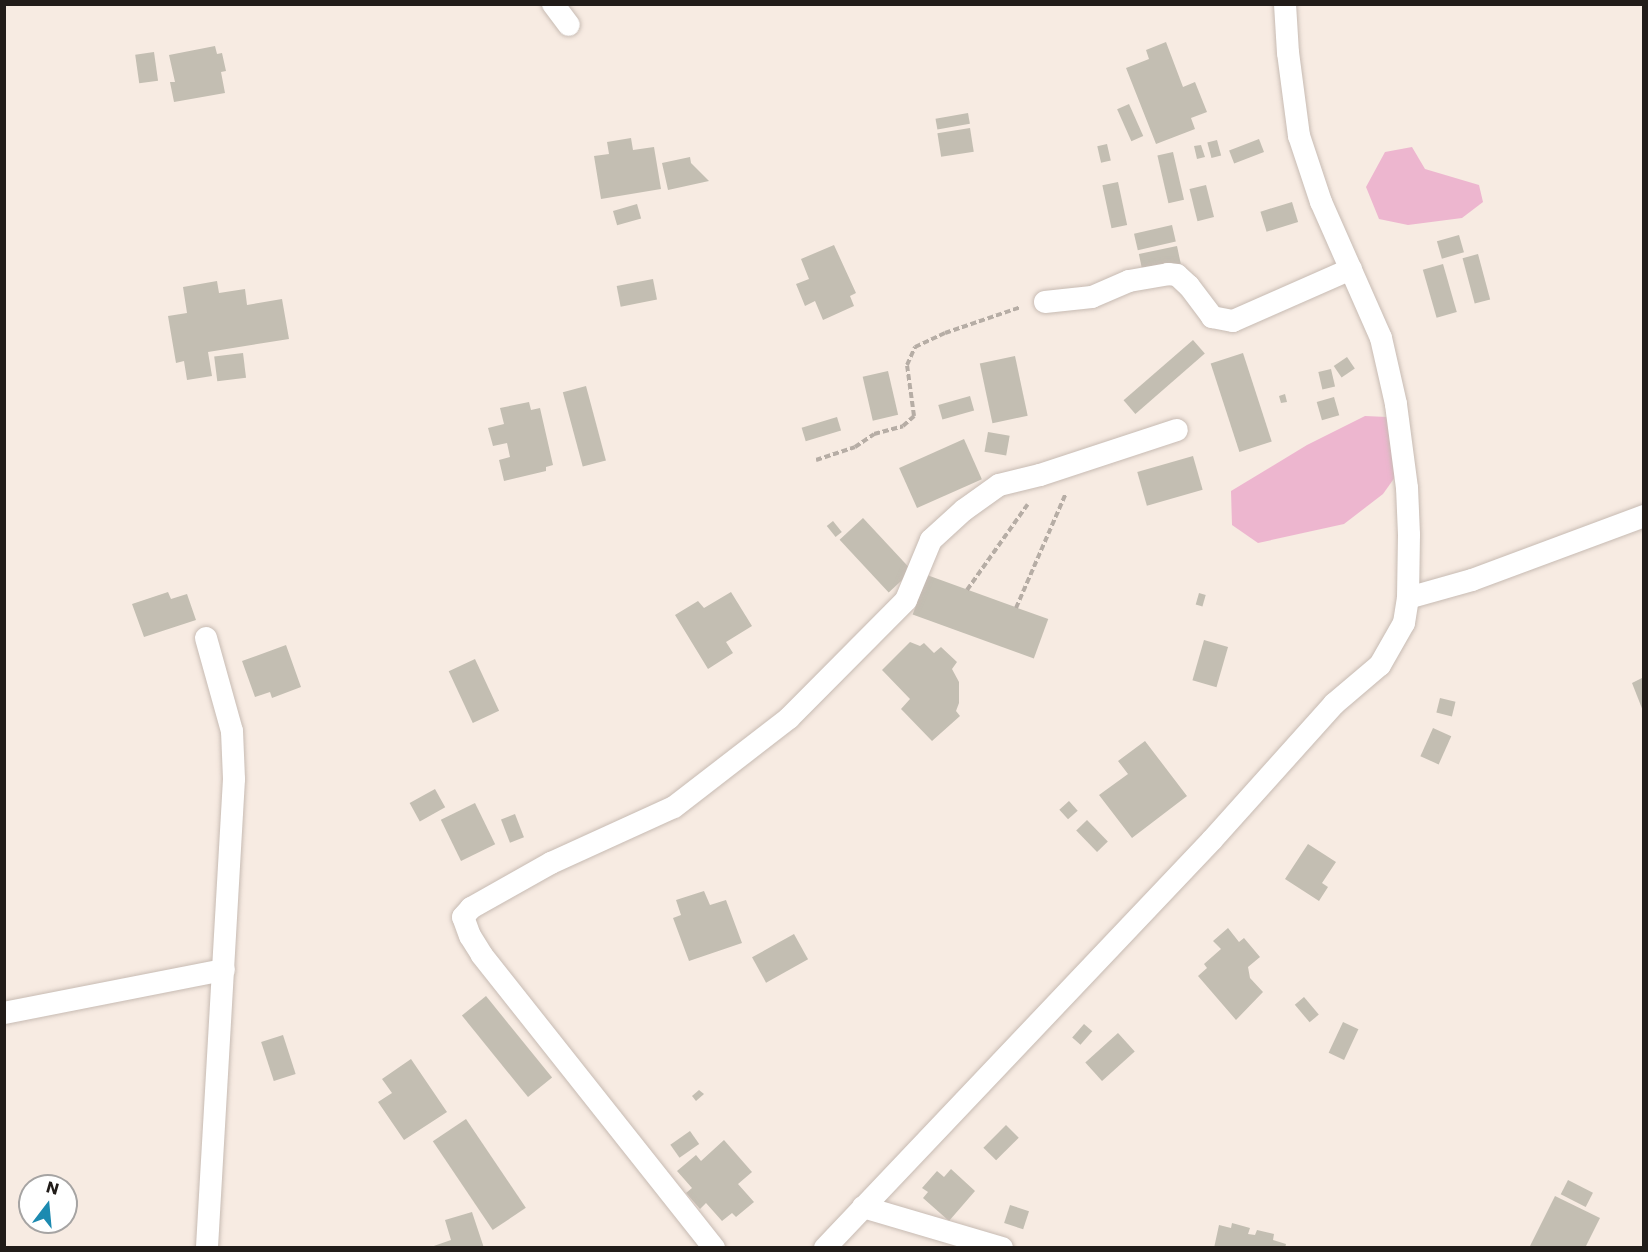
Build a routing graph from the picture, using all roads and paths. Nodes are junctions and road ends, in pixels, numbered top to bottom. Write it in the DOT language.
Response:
graph roads {
  1 [pos="553,4"];
  2 [pos="1285,4"];
  3 [pos="569,25"];
  4 [pos="1351,269"];
  5 [pos="1045,302"];
  6 [pos="1177,430"];
  7 [pos="816,460"];
  8 [pos="1079,462"];
  9 [pos="1051,472"];
  10 [pos="1644,516"];
  11 [pos="967,590"];
  12 [pos="1408,598"];
  13 [pos="1016,608"];
  14 [pos="206,638"];
  15 [pos="224,970"];
  16 [pos="4,1012"];
  17 [pos="863,1208"];
  18 [pos="207,1248"];
  19 [pos="714,1248"];
  20 [pos="825,1248"];
  21 [pos="1002,1248"];
  1 -- 3 [label="street"];
  2 -- 4 [label="street"];
  4 -- 5 [label="street"];
  4 -- 12 [label="street"];
  5 -- 7 [label="path"];
  6 -- 8 [label="street"];
  8 -- 9 [label="street"];
  8 -- 13 [label="path"];
  9 -- 11 [label="path"];
  9 -- 19 [label="street"];
  10 -- 12 [label="street"];
  12 -- 17 [label="street"];
  14 -- 15 [label="street"];
  15 -- 16 [label="street"];
  15 -- 18 [label="street"];
  17 -- 20 [label="street"];
  17 -- 21 [label="street"];
}
